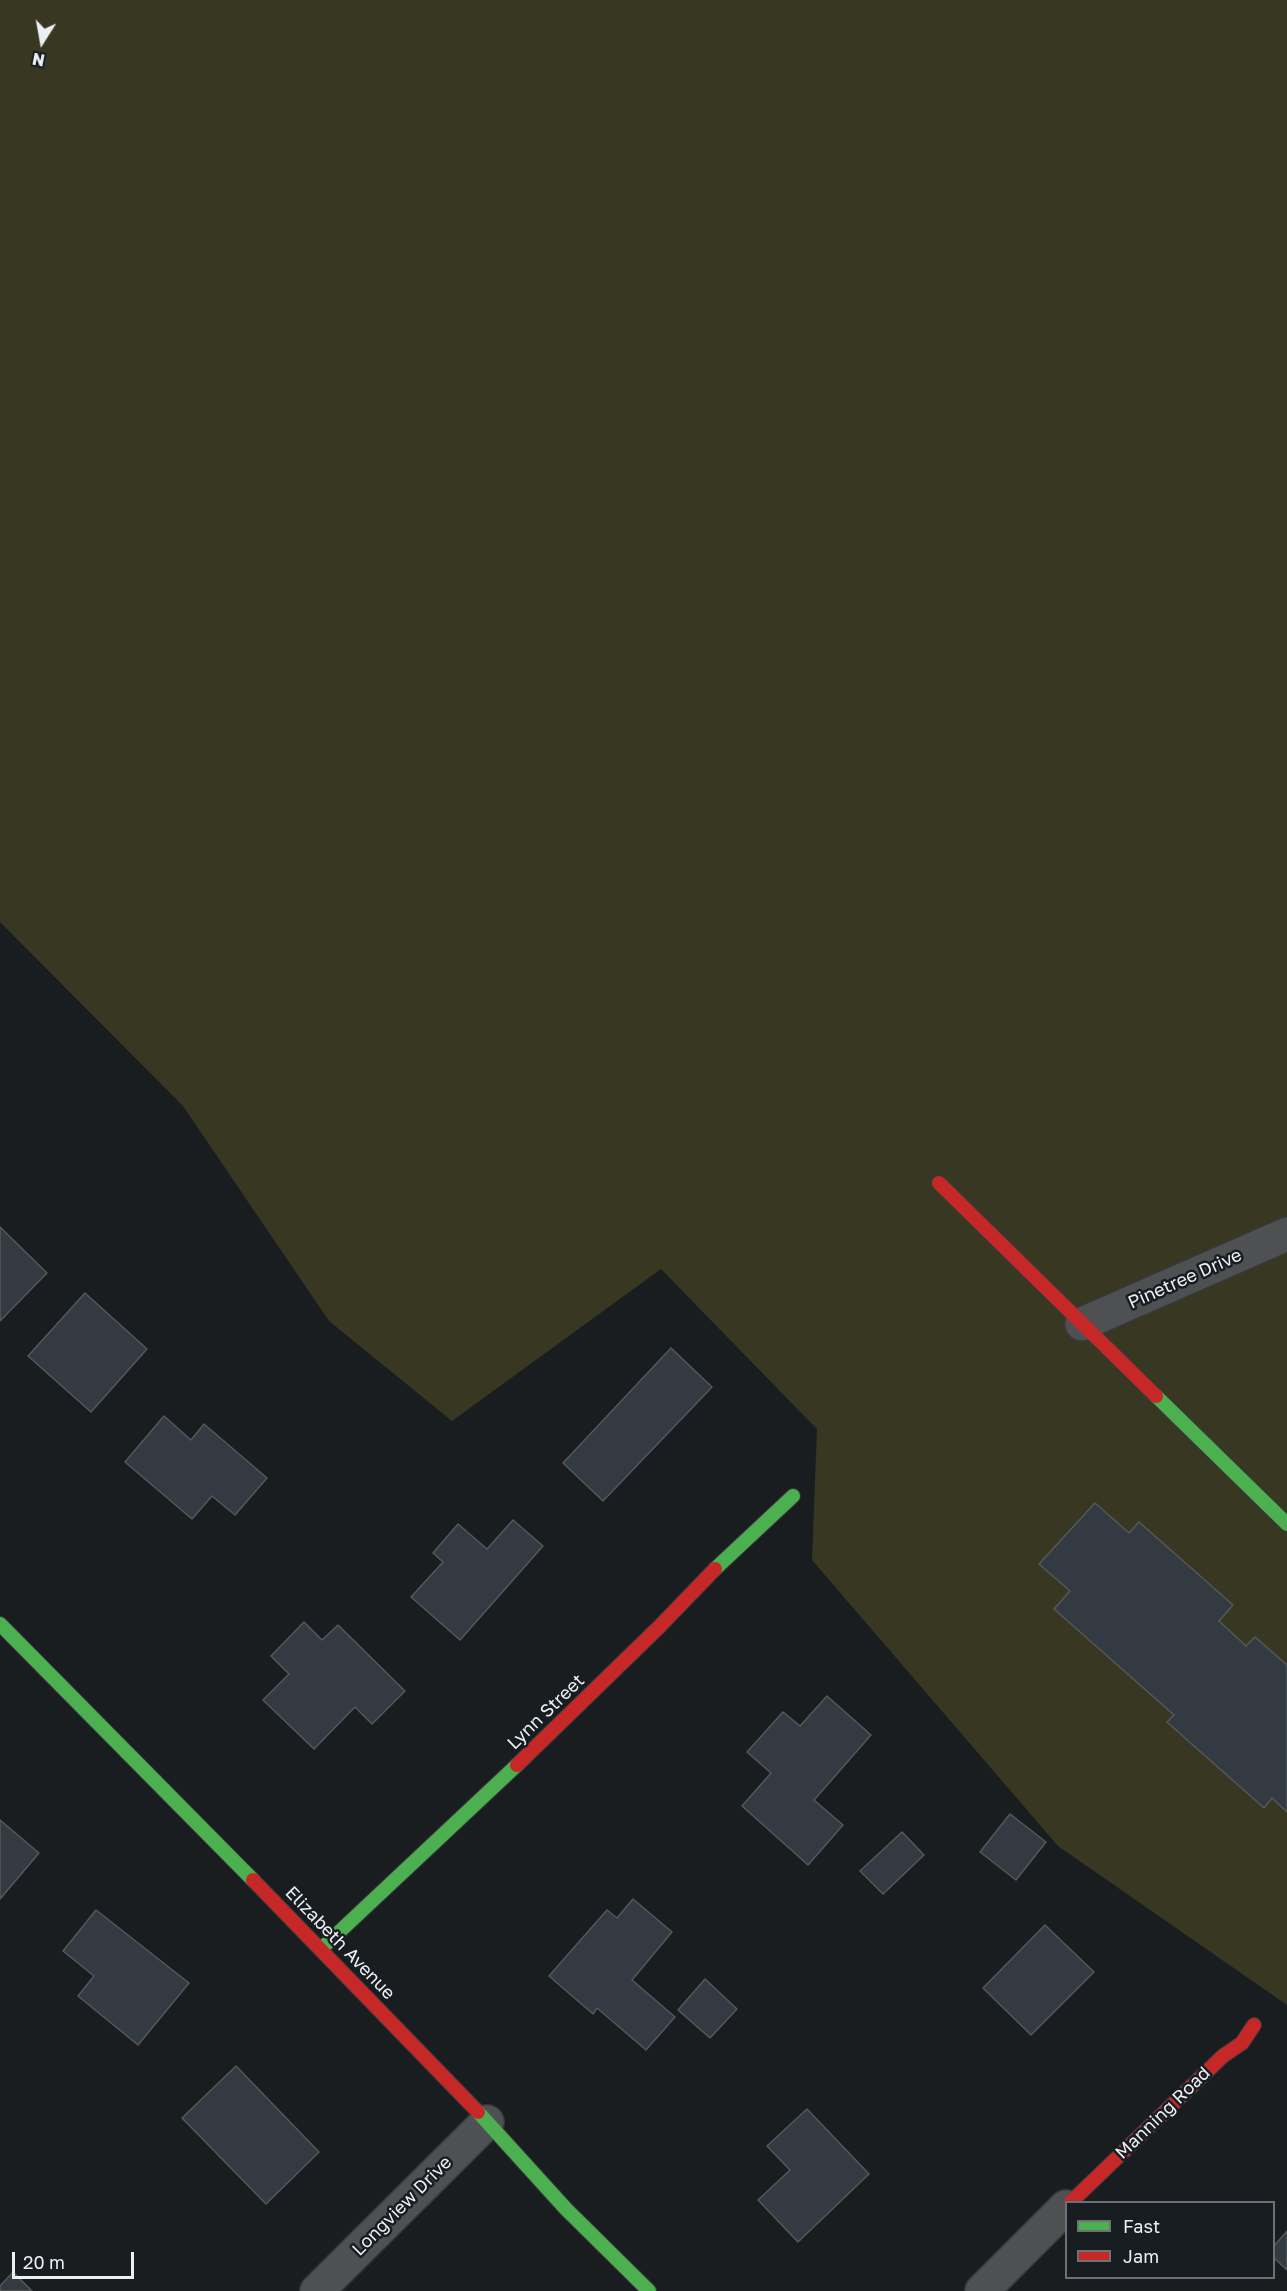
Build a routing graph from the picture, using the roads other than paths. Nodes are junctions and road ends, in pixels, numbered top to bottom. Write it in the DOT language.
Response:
graph roads {
  1 [pos="939,1183"];
  2 [pos="1287,1234"];
  3 [pos="1082,1324"];
  4 [pos="793,1496"];
  5 [pos="1287,1524"];
  6 [pos="0,1624"];
  7 [pos="321,1949"];
  8 [pos="1254,2025"];
  9 [pos="487,2122"];
  10 [pos="1072,2201"];
  11 [pos="1065,2208"];
  12 [pos="316,2291"];
  13 [pos="649,2291"];
  14 [pos="982,2291"];
  1 -- 3 [label="street"];
  2 -- 3 [label="street, Pinetree Drive"];
  3 -- 5 [label="street"];
  4 -- 7 [label="street, Lynn Street"];
  6 -- 7 [label="street, Elizabeth Avenue"];
  7 -- 9 [label="street, Elizabeth Avenue"];
  8 -- 10 [label="street, Manning Road"];
  9 -- 12 [label="street, Longview Drive"];
  9 -- 13 [label="street, Elizabeth Avenue"];
  11 -- 14 [label="street"];
}
